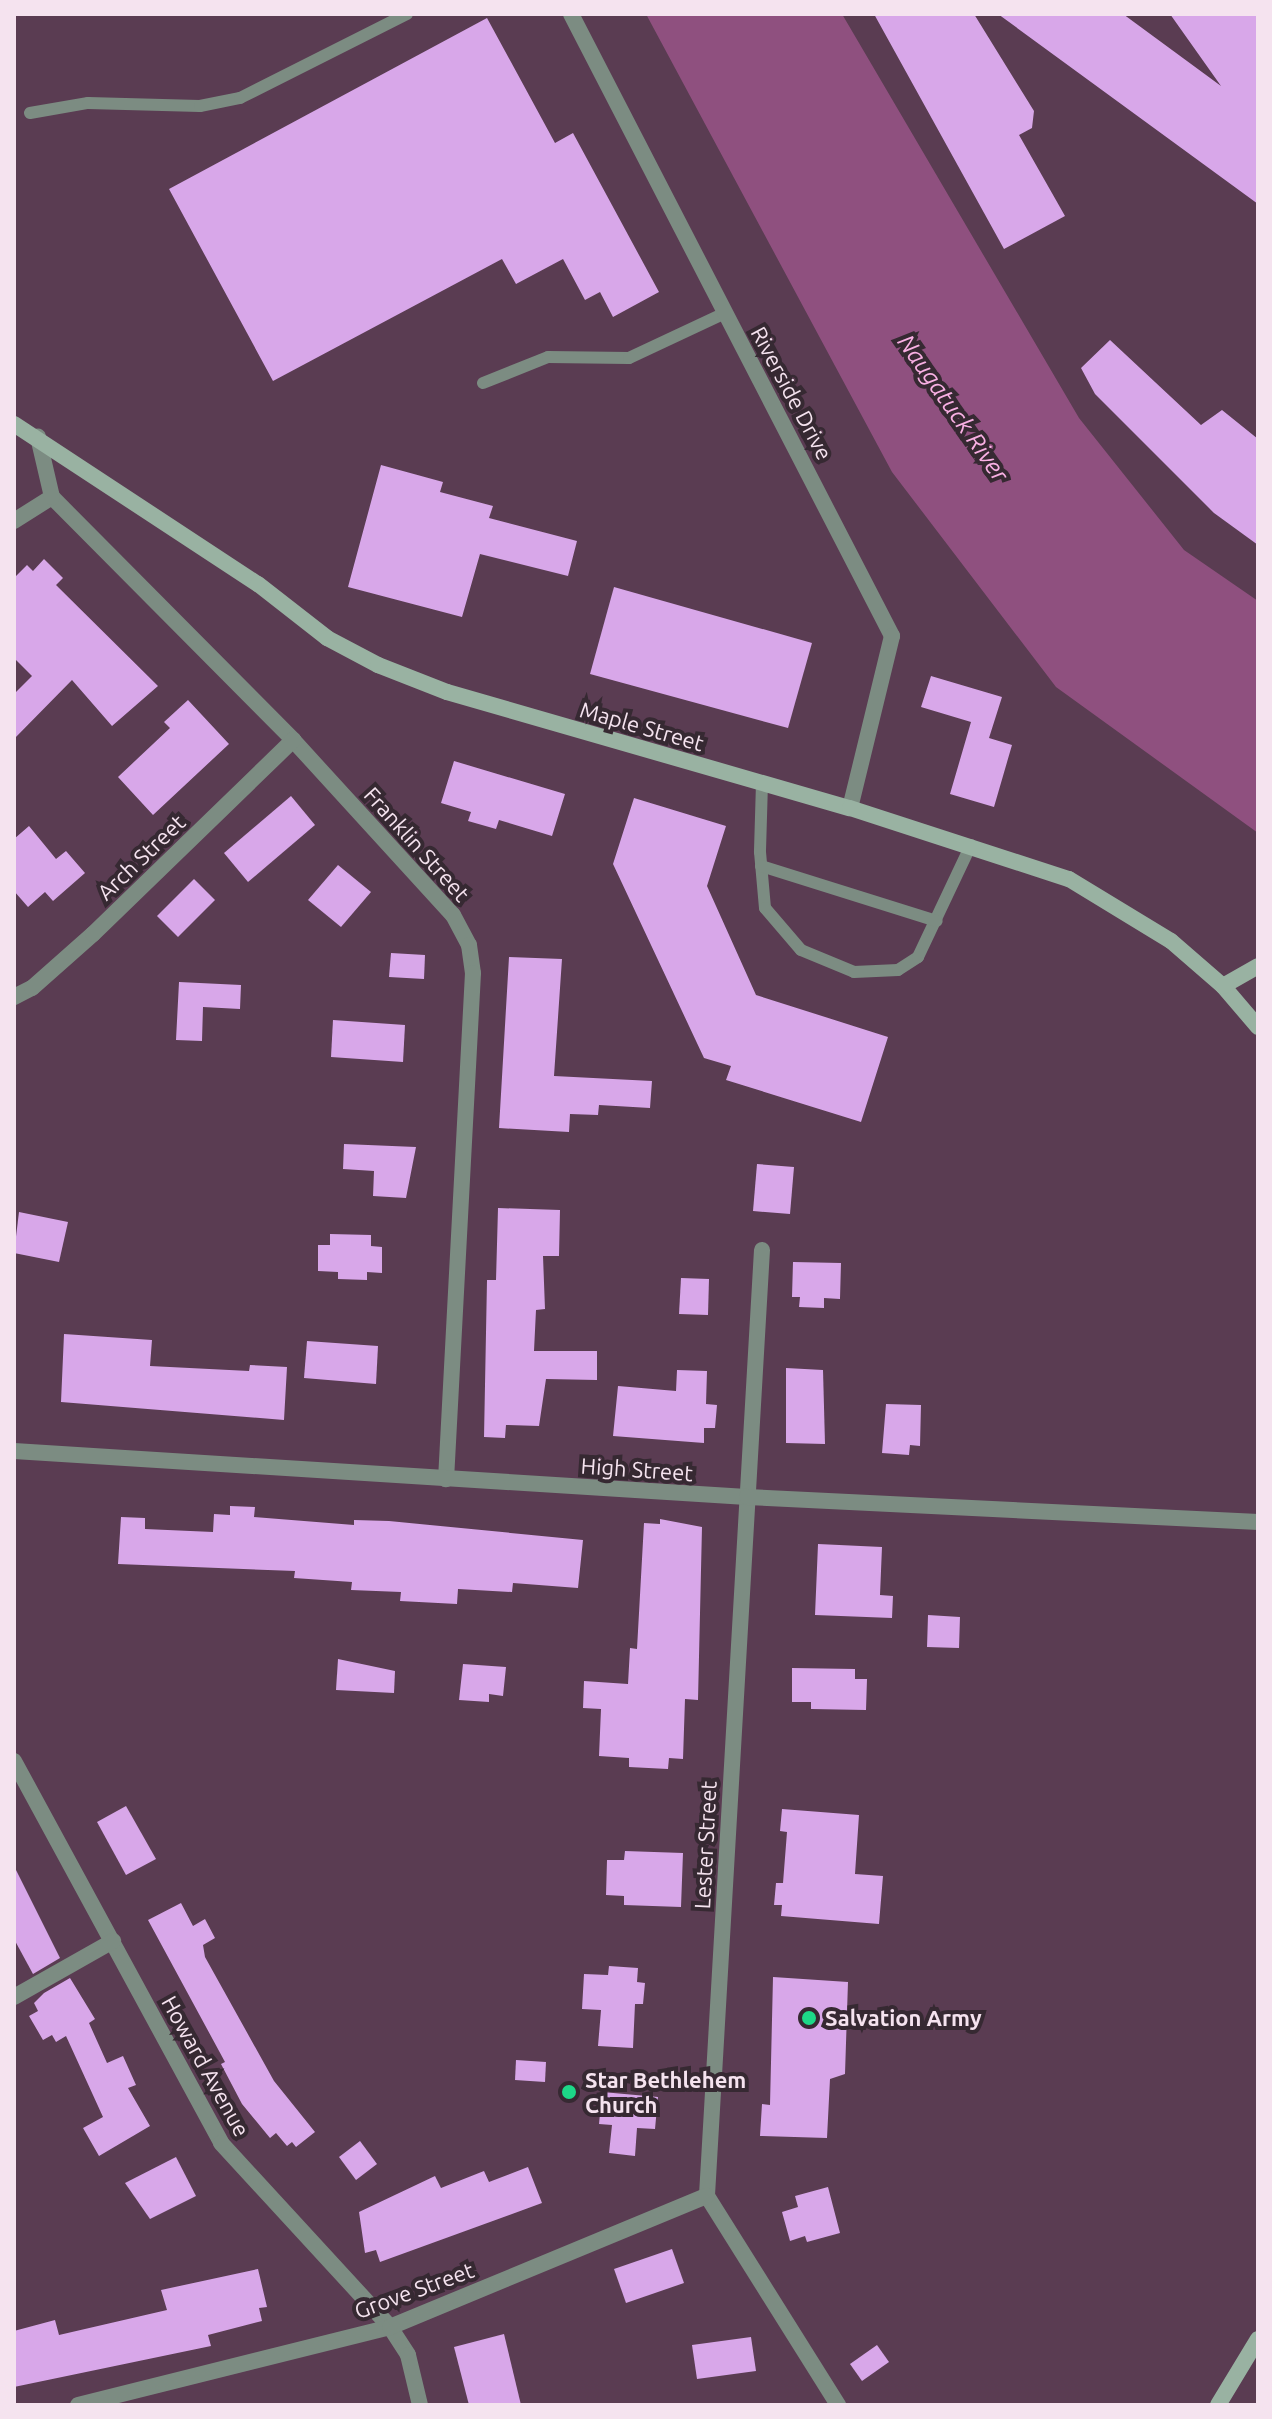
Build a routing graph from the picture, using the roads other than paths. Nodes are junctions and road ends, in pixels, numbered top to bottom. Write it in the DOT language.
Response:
graph roads {
  1 [pos="407,14"];
  2 [pos="571,14"];
  3 [pos="30,113"];
  4 [pos="725,313"];
  5 [pos="483,383"];
  6 [pos="14,424"];
  7 [pos="38,437"];
  8 [pos="52,497"];
  9 [pos="14,521"];
  10 [pos="293,740"];
  11 [pos="762,783"];
  12 [pos="850,808"];
  13 [pos="971,845"];
  14 [pos="761,866"];
  15 [pos="937,921"];
  16 [pos="1258,966"];
  17 [pos="1223,986"];
  18 [pos="14,997"];
  19 [pos="1258,1027"];
  20 [pos="762,1250"];
  21 [pos="14,1451"];
  22 [pos="446,1479"];
  23 [pos="747,1497"];
  24 [pos="1258,1522"];
  25 [pos="14,1761"];
  26 [pos="113,1941"];
  27 [pos="14,1997"];
  28 [pos="707,2196"];
  29 [pos="390,2327"];
  30 [pos="1258,2339"];
  31 [pos="78,2405"];
  32 [pos="420,2405"];
  33 [pos="838,2405"];
  34 [pos="1218,2405"];
  1 -- 3 [label="lane"];
  2 -- 4 [label="street, Riverside Drive"];
  4 -- 5 [label="lane"];
  4 -- 12 [label="street, Riverside Drive"];
  6 -- 7 [label="main road"];
  7 -- 8 [label="street"];
  7 -- 11 [label="main road, Maple Street"];
  8 -- 9 [label="street"];
  8 -- 10 [label="street, Franklin Street"];
  10 -- 18 [label="street, Arch Street"];
  10 -- 22 [label="street, Franklin Street"];
  11 -- 12 [label="main road, Maple Street"];
  11 -- 14 [label="lane"];
  12 -- 13 [label="main road, Maple Street"];
  13 -- 15 [label="lane"];
  13 -- 17 [label="main road, Maple Street"];
  14 -- 15 [label="lane"];
  14 -- 15 [label="lane"];
  16 -- 17 [label="main road"];
  17 -- 19 [label="main road"];
  20 -- 23 [label="street, Lester Street"];
  21 -- 22 [label="street, High Street"];
  22 -- 23 [label="street, High Street"];
  23 -- 24 [label="street, High Street"];
  23 -- 28 [label="street, Lester Street"];
  25 -- 26 [label="street, Howard Avenue"];
  26 -- 27 [label="street"];
  26 -- 29 [label="street, Howard Avenue"];
  28 -- 29 [label="street, Grove Street"];
  28 -- 33 [label="street"];
  29 -- 31 [label="street, Grove Street"];
  29 -- 32 [label="street, Howard Avenue"];
  30 -- 34 [label="main road"];
}
